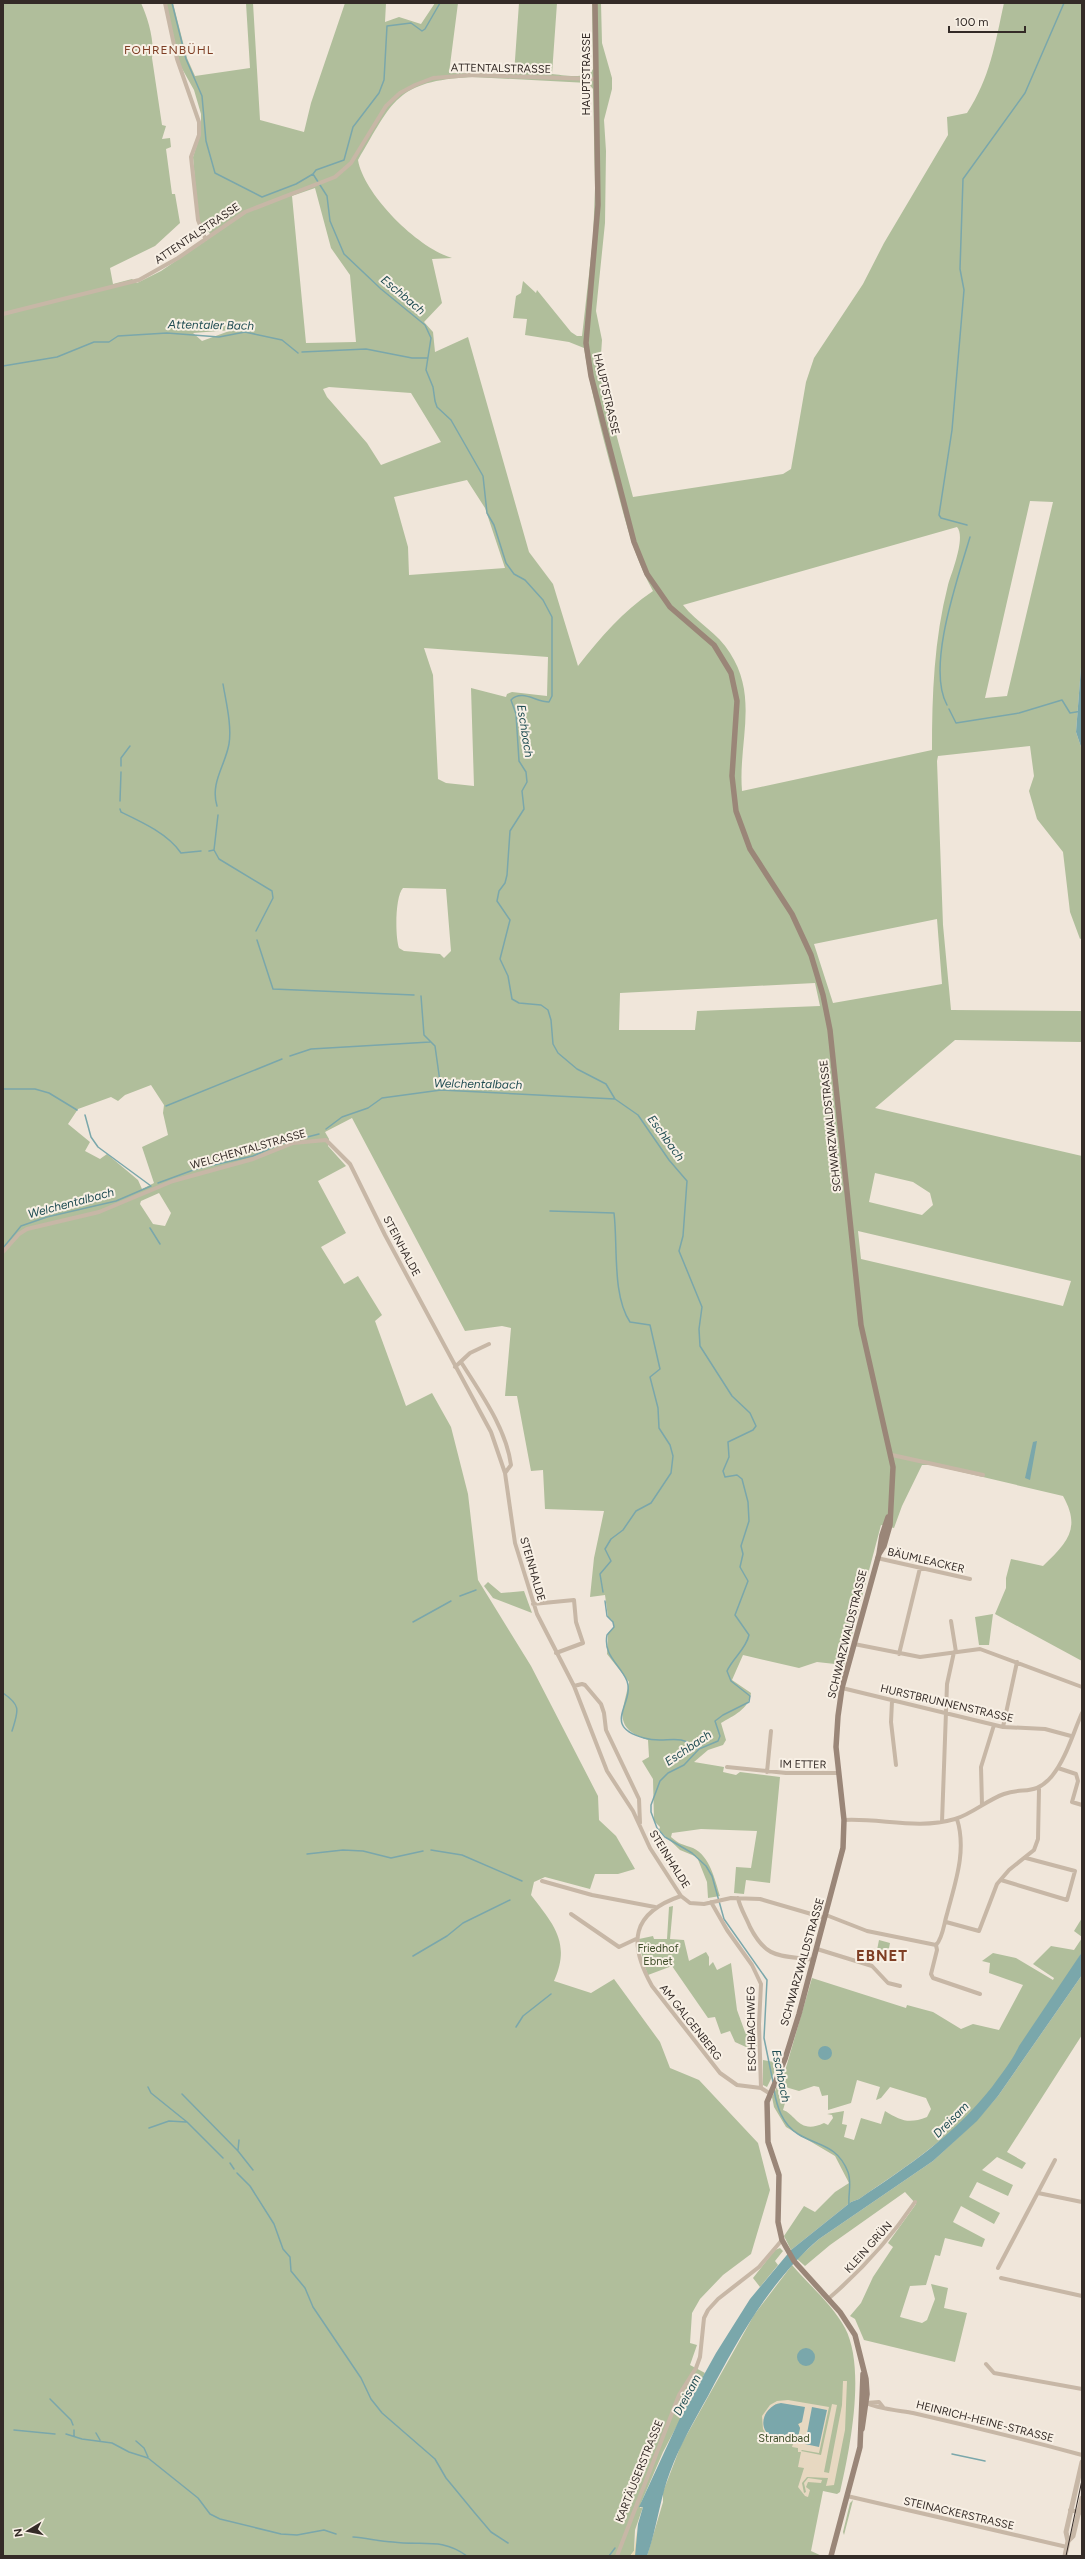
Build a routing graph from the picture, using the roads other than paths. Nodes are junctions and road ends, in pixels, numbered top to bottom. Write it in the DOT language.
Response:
graph roads {
  1 [pos="165,3"];
  2 [pos="595,3"];
  3 [pos="595,79"];
  4 [pos="205,238"];
  5 [pos="3,314"];
  6 [pos="733,751"];
  7 [pos="326,1140"];
  8 [pos="3,1252"];
  9 [pos="489,1344"];
  10 [pos="461,1362"];
  11 [pos="455,1367"];
  12 [pos="892,1455"];
  13 [pos="505,1473"];
  14 [pos="983,1476"];
  15 [pos="878,1556"];
  16 [pos="920,1568"];
  17 [pos="970,1579"];
  18 [pos="534,1604"];
  19 [pos="951,1621"];
  20 [pos="854,1644"];
  21 [pos="955,1652"];
  22 [pos="556,1653"];
  23 [pos="899,1654"];
  24 [pos="1017,1662"];
  25 [pos="574,1686"];
  26 [pos="1082,1687"];
  27 [pos="842,1688"];
  28 [pos="892,1701"];
  29 [pos="945,1713"];
  30 [pos="1082,1713"];
  31 [pos="994,1725"];
  32 [pos="1003,1727"];
  33 [pos="771,1731"];
  34 [pos="1071,1736"];
  35 [pos="896,1765"];
  36 [pos="727,1767"];
  37 [pos="1058,1768"];
  38 [pos="767,1772"];
  39 [pos="838,1773"];
  40 [pos="1039,1789"];
  41 [pos="982,1805"];
  42 [pos="1082,1805"];
  43 [pos="957,1819"];
  44 [pos="844,1820"];
  45 [pos="942,1822"];
  46 [pos="640,1828"];
  47 [pos="1026,1858"];
  48 [pos="1001,1880"];
  49 [pos="542,1881"];
  50 [pos="681,1896"];
  51 [pos="738,1898"];
  52 [pos="712,1902"];
  53 [pos="655,1907"];
  54 [pos="571,1914"];
  55 [pos="825,1916"];
  56 [pos="946,1922"];
  57 [pos="636,1939"];
  58 [pos="936,1945"];
  59 [pos="817,1949"];
  60 [pos="814,1960"];
  61 [pos="900,1986"];
  62 [pos="980,1994"];
  63 [pos="761,2088"];
  64 [pos="769,2092"];
  65 [pos="1055,2160"];
  66 [pos="1038,2193"];
  67 [pos="915,2202"];
  68 [pos="1082,2202"];
  69 [pos="782,2240"];
  70 [pos="998,2268"];
  71 [pos="1001,2278"];
  72 [pos="1082,2296"];
  73 [pos="828,2299"];
  74 [pos="986,2364"];
  75 [pos="1082,2390"];
  76 [pos="864,2403"];
  77 [pos="1082,2455"];
  78 [pos="1082,2462"];
  79 [pos="847,2496"];
  80 [pos="1082,2498"];
  81 [pos="1070,2510"];
  82 [pos="1080,2512"];
  83 [pos="1068,2541"];
  84 [pos="1067,2547"];
  85 [pos="617,2556"];
  86 [pos="831,2556"];
  87 [pos="1065,2556"];
  1 -- 4 [label="street"];
  2 -- 3 [label="main road, HAUPTSTRASSE"];
  3 -- 4 [label="street, ATTENTALSTRASSE"];
  3 -- 6 [label="main road, HAUPTSTRASSE"];
  4 -- 5 [label="street, ATTENTALSTRASSE"];
  6 -- 12 [label="main road, SCHWARZWALDSTRASSE"];
  7 -- 8 [label="street, WELCHENTALSTRASSE"];
  7 -- 11 [label="street, STEINHALDE"];
  9 -- 10 [label="street"];
  10 -- 11 [label="street"];
  10 -- 13 [label="street, STEINHALDE"];
  11 -- 13 [label="street, STEINHALDE"];
  12 -- 14 [label="street"];
  12 -- 15 [label="main road, SCHWARZWALDSTRASSE"];
  13 -- 18 [label="street, STEINHALDE"];
  15 -- 16 [label="street, BÄUMLEACKER"];
  15 -- 20 [label="main road, SCHWARZWALDSTRASSE"];
  16 -- 17 [label="street, BÄUMLEACKER"];
  16 -- 23 [label="street"];
  18 -- 22 [label="street, STEINHALDE"];
  18 -- 22 [label="street"];
  19 -- 21 [label="street"];
  20 -- 23 [label="street"];
  20 -- 27 [label="main road, SCHWARZWALDSTRASSE"];
  21 -- 23 [label="street"];
  21 -- 24 [label="street"];
  21 -- 29 [label="street"];
  22 -- 25 [label="street, STEINHALDE"];
  24 -- 26 [label="street"];
  24 -- 32 [label="street"];
  25 -- 46 [label="street, STEINHALDE"];
  25 -- 46 [label="street, STEINHALDE"];
  27 -- 28 [label="street, HURSTBRUNNENSTRASSE"];
  27 -- 39 [label="main road, SCHWARZWALDSTRASSE"];
  28 -- 29 [label="street, HURSTBRUNNENSTRASSE"];
  28 -- 35 [label="street"];
  29 -- 31 [label="street, HURSTBRUNNENSTRASSE"];
  29 -- 45 [label="street"];
  30 -- 34 [label="street"];
  31 -- 32 [label="street, HURSTBRUNNENSTRASSE"];
  31 -- 41 [label="street"];
  32 -- 34 [label="street, HURSTBRUNNENSTRASSE"];
  33 -- 38 [label="street, IM ETTER"];
  34 -- 37 [label="street"];
  36 -- 38 [label="street, IM ETTER"];
  37 -- 40 [label="street"];
  37 -- 42 [label="street"];
  38 -- 39 [label="street, IM ETTER"];
  39 -- 44 [label="main road, SCHWARZWALDSTRASSE"];
  40 -- 41 [label="street"];
  40 -- 47 [label="street"];
  41 -- 43 [label="street"];
  43 -- 45 [label="street"];
  43 -- 56 [label="street"];
  44 -- 45 [label="street"];
  44 -- 55 [label="main road, SCHWARZWALDSTRASSE"];
  46 -- 50 [label="street, STEINHALDE"];
  47 -- 48 [label="street"];
  47 -- 48 [label="street"];
  48 -- 56 [label="street"];
  49 -- 53 [label="street"];
  50 -- 52 [label="street, STEINHALDE"];
  50 -- 53 [label="street"];
  51 -- 52 [label="street, STEINHALDE"];
  51 -- 55 [label="street, STEINHALDE"];
  51 -- 60 [label="street"];
  52 -- 63 [label="street, ESCHBACHWEG"];
  53 -- 57 [label="street"];
  54 -- 57 [label="street"];
  55 -- 58 [label="street, STEINHALDE"];
  55 -- 59 [label="main road, SCHWARZWALDSTRASSE"];
  56 -- 58 [label="street"];
  57 -- 63 [label="street, AM GALGENBERG"];
  58 -- 62 [label="street"];
  59 -- 60 [label="main road, SCHWARZWALDSTRASSE"];
  59 -- 61 [label="street"];
  60 -- 64 [label="main road, SCHWARZWALDSTRASSE"];
  63 -- 64 [label="street"];
  64 -- 69 [label="main road, SCHWARZWALDSTRASSE"];
  65 -- 66 [label="street"];
  66 -- 68 [label="street"];
  66 -- 70 [label="street"];
  67 -- 73 [label="street, KLEIN GRÜN"];
  69 -- 73 [label="main road, SCHWARZWALDSTRASSE"];
  69 -- 85 [label="street, KARTÄUSERSTRASSE"];
  71 -- 72 [label="street"];
  73 -- 76 [label="main road, SCHWARZWALDSTRASSE"];
  74 -- 75 [label="street"];
  76 -- 77 [label="street, HEINRICH-HEINE-STRASSE"];
  76 -- 79 [label="main road, SCHWARZWALDSTRASSE"];
  78 -- 81 [label="street"];
  79 -- 84 [label="street, STEINACKERSTRASSE"];
  79 -- 86 [label="main road, SCHWARZWALDSTRASSE"];
  80 -- 82 [label="street"];
  81 -- 82 [label="street"];
  81 -- 83 [label="street"];
  82 -- 83 [label="street"];
  83 -- 84 [label="street"];
  84 -- 87 [label="street"];
}
